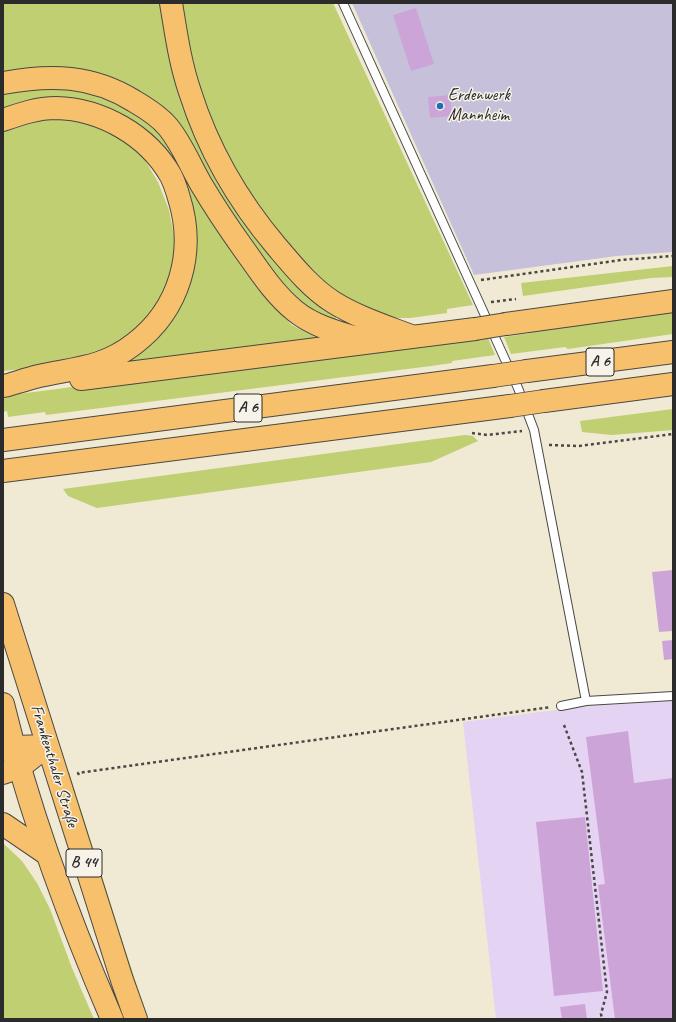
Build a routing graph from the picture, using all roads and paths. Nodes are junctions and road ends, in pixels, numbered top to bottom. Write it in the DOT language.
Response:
graph roads {
  1 [pos="171,3"];
  2 [pos="343,3"];
  3 [pos="3,83"];
  4 [pos="3,120"];
  5 [pos="673,256"];
  6 [pos="469,282"];
  7 [pos="516,299"];
  8 [pos="673,301"];
  9 [pos="479,304"];
  10 [pos="412,336"];
  11 [pos="370,342"];
  12 [pos="673,352"];
  13 [pos="673,384"];
  14 [pos="3,387"];
  15 [pos="534,430"];
  16 [pos="472,433"];
  17 [pos="673,434"];
  18 [pos="3,440"];
  19 [pos="538,445"];
  20 [pos="3,471"];
  21 [pos="3,604"];
  22 [pos="673,696"];
  23 [pos="586,701"];
  24 [pos="3,704"];
  25 [pos="561,706"];
  26 [pos="564,725"];
  27 [pos="47,746"];
  28 [pos="10,759"];
  29 [pos="78,773"];
  30 [pos="3,824"];
  31 [pos="47,854"];
  32 [pos="112,1019"];
  33 [pos="136,1019"];
  34 [pos="602,1019"];
  1 -- 10 [label="main road"];
  2 -- 6 [label="lane"];
  3 -- 11 [label="main road"];
  4 -- 14 [label="main road"];
  5 -- 6 [label="path"];
  6 -- 9 [label="lane"];
  7 -- 9 [label="path"];
  8 -- 10 [label="main road, bridge"];
  9 -- 15 [label="lane"];
  10 -- 11 [label="main road"];
  11 -- 14 [label="main road"];
  12 -- 18 [label="main road, A 6, bridge"];
  13 -- 20 [label="main road, A 6, bridge"];
  15 -- 16 [label="path"];
  15 -- 19 [label="lane"];
  17 -- 19 [label="path"];
  19 -- 23 [label="lane"];
  21 -- 27 [label="main road, Frankenthaler Straße / B 44"];
  22 -- 23 [label="lane"];
  23 -- 25 [label="lane"];
  24 -- 28 [label="main road, Frankenthaler Straße / B 44"];
  25 -- 29 [label="path"];
  26 -- 34 [label="path"];
  27 -- 28 [label="main road"];
  27 -- 33 [label="main road, Frankenthaler Straße / B 44"];
  28 -- 31 [label="main road, Frankenthaler Straße / B 44"];
  30 -- 31 [label="main road"];
  31 -- 32 [label="main road, Frankenthaler Straße / B 44"];
}
